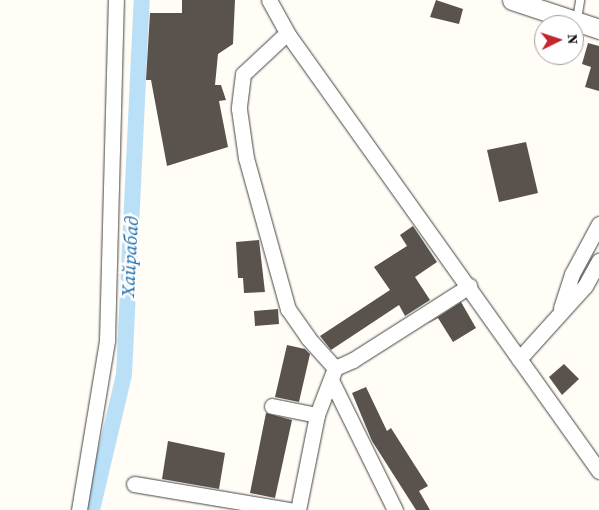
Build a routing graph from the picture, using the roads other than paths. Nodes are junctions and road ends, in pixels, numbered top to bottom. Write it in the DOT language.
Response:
graph roads {
  1 [pos="116,0"];
  2 [pos="270,0"];
  3 [pos="512,0"];
  4 [pos="580,0"];
  5 [pos="556,15"];
  6 [pos="578,15"];
  7 [pos="584,24"];
  8 [pos="599,29"];
  9 [pos="287,33"];
  10 [pos="599,224"];
  11 [pos="599,261"];
  12 [pos="468,286"];
  13 [pos="559,311"];
  14 [pos="519,359"];
  15 [pos="334,375"];
  16 [pos="272,406"];
  17 [pos="316,416"];
  18 [pos="599,471"];
  19 [pos="134,484"];
  20 [pos="79,510"];
  21 [pos="289,510"];
  22 [pos="298,510"];
  23 [pos="395,510"];
  1 -- 20 [label="street"];
  2 -- 9 [label="street"];
  3 -- 5 [label="street"];
  4 -- 6 [label="lane"];
  7 -- 8 [label="street"];
  9 -- 12 [label="street"];
  9 -- 15 [label="street"];
  10 -- 13 [label="street"];
  11 -- 13 [label="street"];
  12 -- 14 [label="street"];
  12 -- 15 [label="street"];
  13 -- 14 [label="street"];
  14 -- 18 [label="street"];
  15 -- 17 [label="street"];
  15 -- 23 [label="street"];
  16 -- 17 [label="street"];
  17 -- 22 [label="street"];
  19 -- 21 [label="street"];
}
